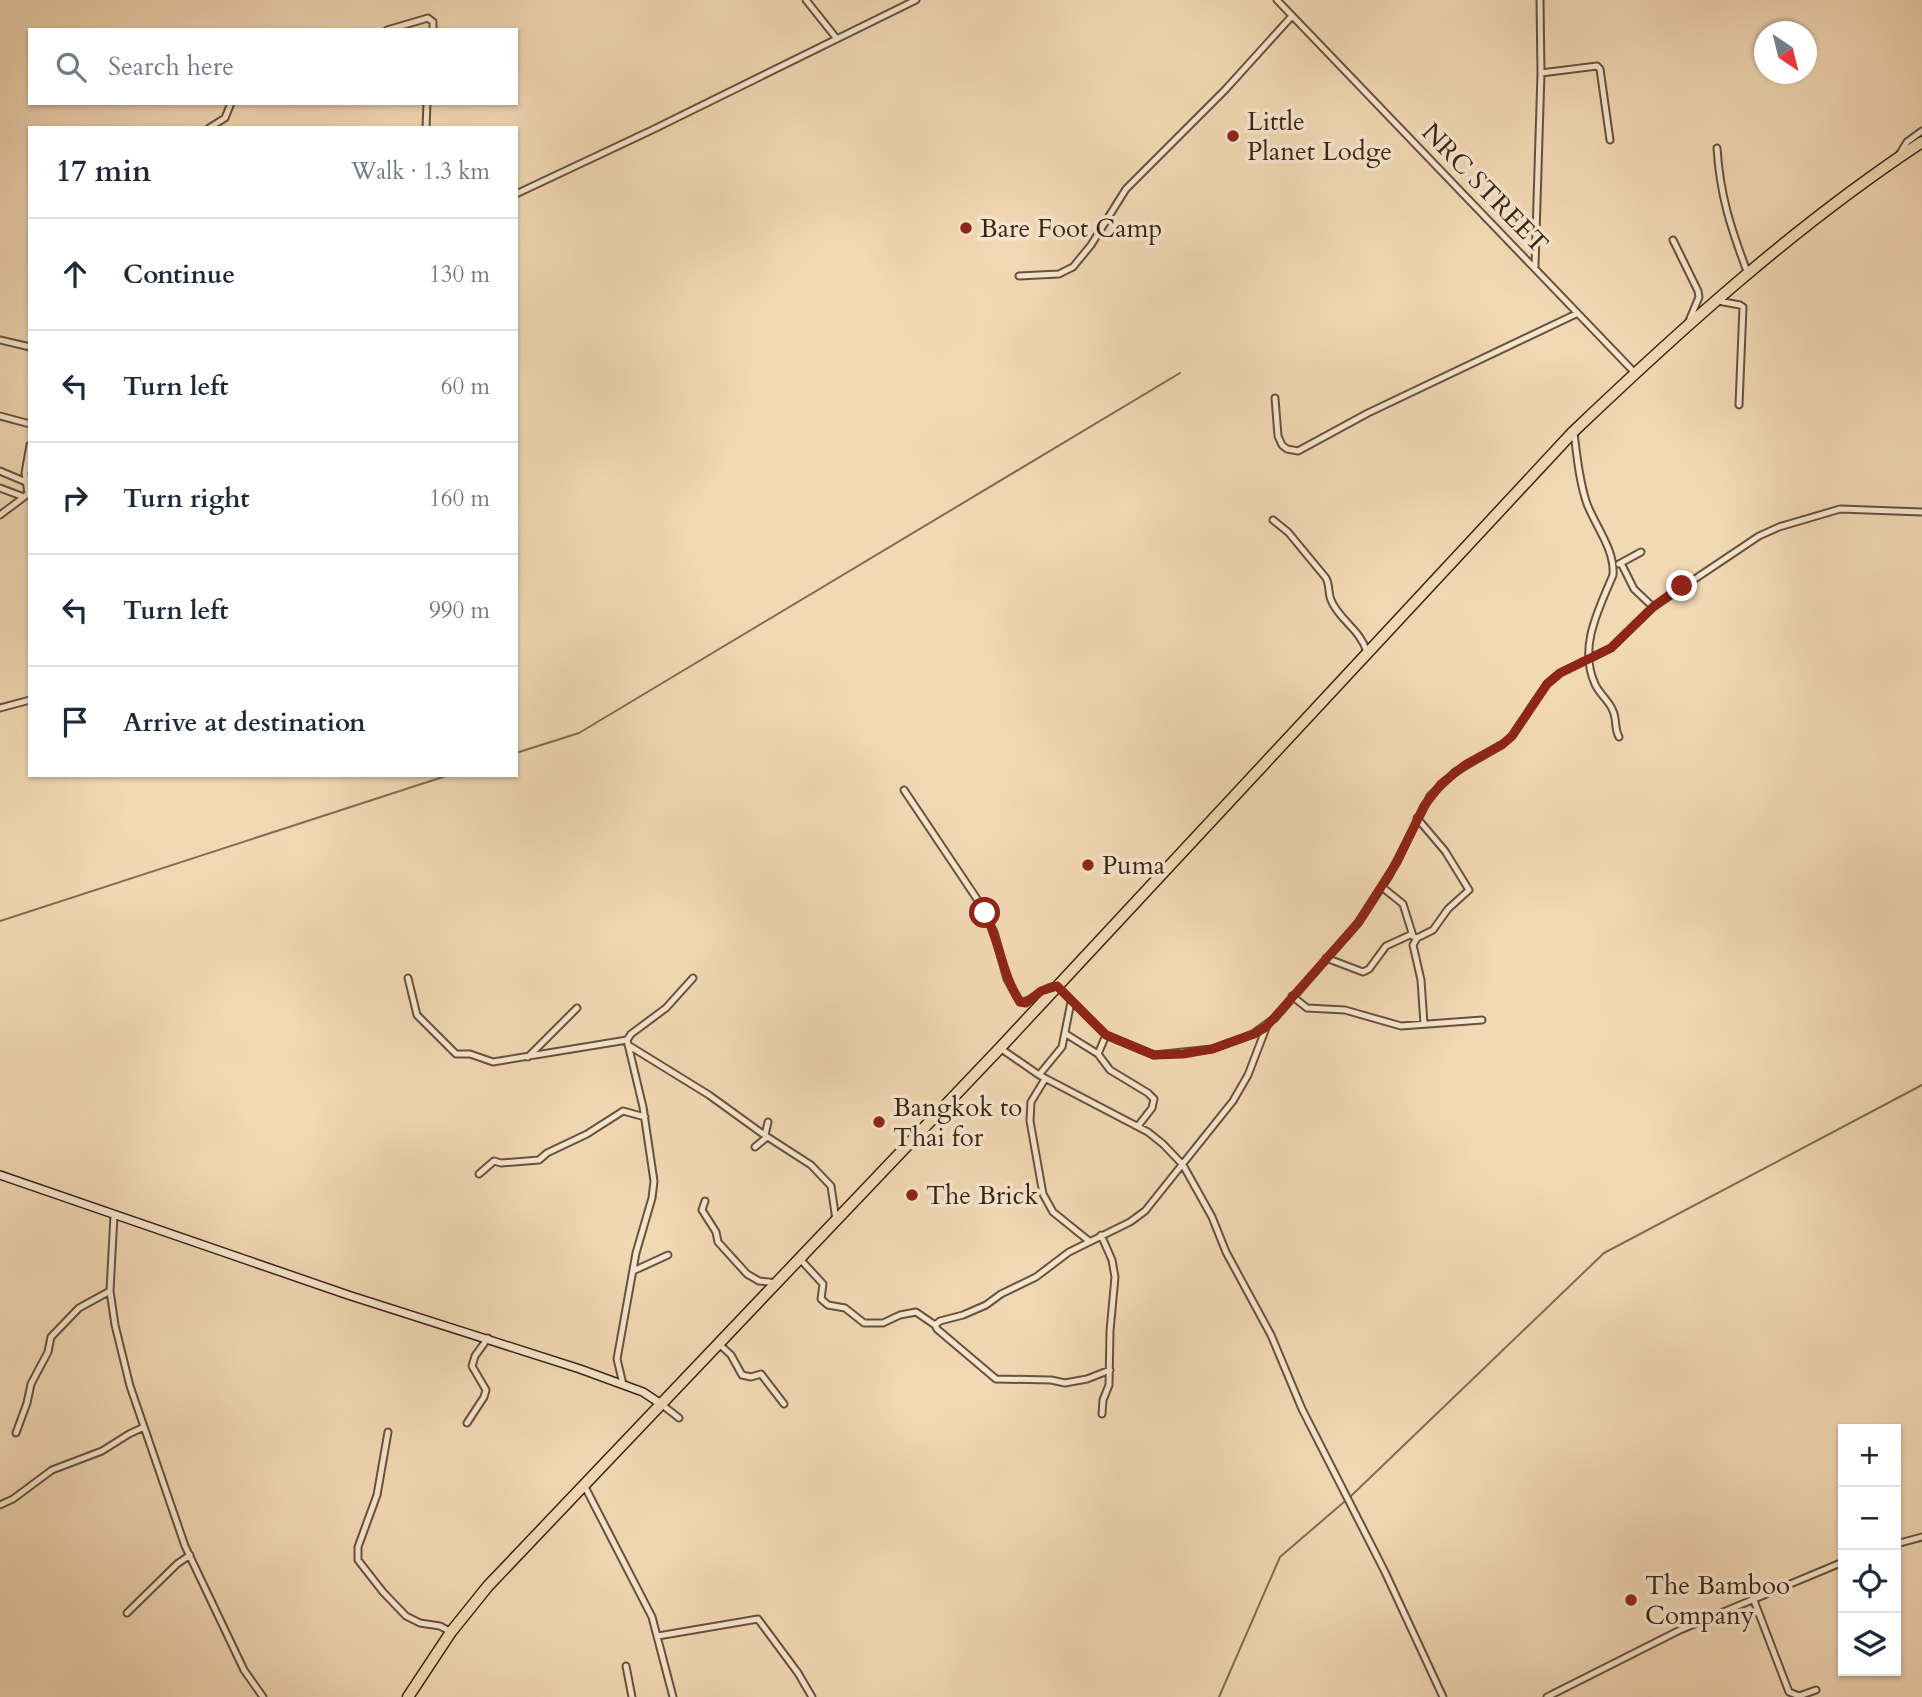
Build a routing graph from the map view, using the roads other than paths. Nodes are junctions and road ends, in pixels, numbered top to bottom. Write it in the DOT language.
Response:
graph roads {
  1 [pos="806,0"];
  2 [pos="916,0"];
  3 [pos="1277,0"];
  4 [pos="1540,0"];
  5 [pos="1292,16"];
  6 [pos="394,28"];
  7 [pos="433,28"];
  8 [pos="837,39"];
  9 [pos="1541,73"];
  10 [pos="230,105"];
  11 [pos="427,105"];
  12 [pos="212,126"];
  13 [pos="426,126"];
  14 [pos="1922,131"];
  15 [pos="1610,140"];
  16 [pos="1922,142"];
  17 [pos="1717,148"];
  18 [pos="1898,158"];
  19 [pos="518,193"];
  20 [pos="1673,240"];
  21 [pos="1535,267"];
  22 [pos="1748,274"];
  23 [pos="1019,276"];
  24 [pos="1718,301"];
  25 [pos="1576,314"];
  26 [pos="1687,328"];
  27 [pos="0,340"];
  28 [pos="28,347"];
  29 [pos="1635,373"];
  30 [pos="1275,398"];
  31 [pos="1740,405"];
  32 [pos="0,416"];
  33 [pos="28,423"];
  34 [pos="1573,432"];
  35 [pos="28,451"];
  36 [pos="0,471"];
  37 [pos="26,482"];
  38 [pos="0,488"];
  39 [pos="27,494"];
  40 [pos="1922,512"];
  41 [pos="0,515"];
  42 [pos="1273,520"];
  43 [pos="1641,552"];
  44 [pos="1620,563"];
  45 [pos="1613,566"];
  46 [pos="1653,607"];
  47 [pos="1367,652"];
  48 [pos="1590,657"];
  49 [pos="28,700"];
  50 [pos="0,708"];
  51 [pos="1619,737"];
  52 [pos="904,790"];
  53 [pos="1417,818"];
  54 [pos="1382,887"];
  55 [pos="1415,937"];
  56 [pos="1326,958"];
  57 [pos="408,978"];
  58 [pos="693,978"];
  59 [pos="1057,986"];
  60 [pos="1292,996"];
  61 [pos="1071,1002"];
  62 [pos="577,1008"];
  63 [pos="1482,1020"];
  64 [pos="1424,1024"];
  65 [pos="1266,1027"];
  66 [pos="1066,1034"];
  67 [pos="1106,1035"];
  68 [pos="628,1043"];
  69 [pos="1000,1048"];
  70 [pos="1098,1054"];
  71 [pos="528,1057"];
  72 [pos="1042,1077"];
  73 [pos="645,1117"];
  74 [pos="768,1122"];
  75 [pos="1138,1126"];
  76 [pos="766,1136"];
  77 [pos="755,1147"];
  78 [pos="1183,1165"];
  79 [pos="479,1174"];
  80 [pos="0,1175"];
  81 [pos="705,1201"];
  82 [pos="114,1215"];
  83 [pos="836,1220"];
  84 [pos="1101,1235"];
  85 [pos="1089,1241"];
  86 [pos="668,1255"];
  87 [pos="800,1259"];
  88 [pos="633,1271"];
  89 [pos="777,1283"];
  90 [pos="110,1291"];
  91 [pos="935,1325"];
  92 [pos="488,1338"];
  93 [pos="719,1344"];
  94 [pos="1110,1370"];
  95 [pos="623,1384"];
  96 [pos="661,1404"];
  97 [pos="784,1404"];
  98 [pos="1102,1414"];
  99 [pos="679,1418"];
  100 [pos="467,1423"];
  101 [pos="144,1427"];
  102 [pos="388,1432"];
  103 [pos="16,1433"];
  104 [pos="584,1485"];
  105 [pos="0,1505"];
  106 [pos="1922,1536"];
  107 [pos="1901,1542"];
  108 [pos="190,1555"];
  109 [pos="1838,1564"];
  110 [pos="1753,1598"];
  111 [pos="127,1613"];
  112 [pos="451,1632"];
  113 [pos="658,1636"];
  114 [pos="626,1666"];
  115 [pos="1816,1690"];
  116 [pos="263,1697"];
  117 [pos="408,1697"];
  118 [pos="632,1697"];
  119 [pos="673,1697"];
  120 [pos="811,1697"];
  121 [pos="1443,1697"];
  122 [pos="1547,1697"];
  1 -- 8 [label="street"];
  2 -- 8 [label="street"];
  3 -- 5 [label="street, NRC STREET"];
  4 -- 9 [label="street"];
  5 -- 21 [label="street, NRC STREET"];
  5 -- 23 [label="street"];
  6 -- 7 [label="street"];
  8 -- 19 [label="street"];
  9 -- 15 [label="street"];
  9 -- 21 [label="street"];
  10 -- 12 [label="street"];
  11 -- 13 [label="street"];
  14 -- 18 [label="street"];
  16 -- 18 [label="highway"];
  17 -- 22 [label="street"];
  18 -- 22 [label="highway"];
  20 -- 26 [label="street"];
  21 -- 25 [label="street, NRC STREET"];
  22 -- 24 [label="highway"];
  24 -- 26 [label="highway"];
  24 -- 31 [label="street"];
  25 -- 29 [label="street, NRC STREET"];
  25 -- 30 [label="street"];
  26 -- 29 [label="highway"];
  27 -- 28 [label="street"];
  29 -- 34 [label="highway"];
  32 -- 33 [label="street"];
  34 -- 45 [label="street"];
  34 -- 47 [label="highway"];
  35 -- 37 [label="street"];
  36 -- 37 [label="street"];
  37 -- 39 [label="street"];
  38 -- 39 [label="street"];
  39 -- 41 [label="street"];
  40 -- 46 [label="street"];
  42 -- 47 [label="street"];
  43 -- 44 [label="street"];
  44 -- 45 [label="street"];
  44 -- 46 [label="street"];
  45 -- 48 [label="street"];
  46 -- 48 [label="street"];
  47 -- 59 [label="highway"];
  48 -- 51 [label="street"];
  48 -- 53 [label="street"];
  49 -- 50 [label="street"];
  52 -- 59 [label="street"];
  53 -- 54 [label="street"];
  53 -- 55 [label="street"];
  54 -- 55 [label="street"];
  54 -- 56 [label="street"];
  55 -- 56 [label="street"];
  55 -- 64 [label="street"];
  56 -- 60 [label="street"];
  57 -- 71 [label="street"];
  58 -- 68 [label="street"];
  59 -- 61 [label="street"];
  59 -- 69 [label="highway"];
  60 -- 64 [label="street"];
  60 -- 65 [label="street"];
  61 -- 66 [label="street"];
  61 -- 67 [label="street"];
  62 -- 71 [label="street"];
  63 -- 64 [label="street"];
  65 -- 67 [label="street"];
  65 -- 78 [label="street"];
  66 -- 70 [label="street"];
  66 -- 72 [label="street"];
  67 -- 70 [label="street"];
  68 -- 71 [label="street"];
  68 -- 73 [label="street"];
  68 -- 76 [label="street"];
  69 -- 72 [label="street"];
  69 -- 83 [label="highway"];
  70 -- 75 [label="street"];
  72 -- 75 [label="street"];
  72 -- 85 [label="street"];
  73 -- 79 [label="street"];
  73 -- 88 [label="street"];
  74 -- 76 [label="street"];
  75 -- 78 [label="street"];
  76 -- 77 [label="street"];
  76 -- 83 [label="street"];
  78 -- 84 [label="street"];
  78 -- 121 [label="street"];
  80 -- 82 [label="street"];
  81 -- 89 [label="street"];
  82 -- 90 [label="street"];
  82 -- 92 [label="street"];
  83 -- 87 [label="highway"];
  84 -- 85 [label="street"];
  84 -- 94 [label="street"];
  85 -- 91 [label="street"];
  86 -- 88 [label="street"];
  87 -- 89 [label="highway"];
  87 -- 91 [label="street"];
  88 -- 95 [label="street"];
  89 -- 93 [label="highway"];
  90 -- 101 [label="street"];
  90 -- 103 [label="street"];
  91 -- 94 [label="street"];
  92 -- 95 [label="street"];
  92 -- 100 [label="street"];
  93 -- 96 [label="highway"];
  93 -- 97 [label="street"];
  94 -- 98 [label="street"];
  95 -- 96 [label="street"];
  96 -- 99 [label="street"];
  96 -- 104 [label="highway"];
  101 -- 105 [label="street"];
  101 -- 108 [label="street"];
  102 -- 112 [label="street"];
  104 -- 112 [label="highway"];
  104 -- 113 [label="street"];
  106 -- 107 [label="street"];
  108 -- 111 [label="street"];
  108 -- 116 [label="street"];
  109 -- 110 [label="street"];
  110 -- 115 [label="street"];
  110 -- 122 [label="street"];
  112 -- 117 [label="highway"];
  113 -- 119 [label="street"];
  113 -- 120 [label="street"];
  114 -- 118 [label="street"];
}
